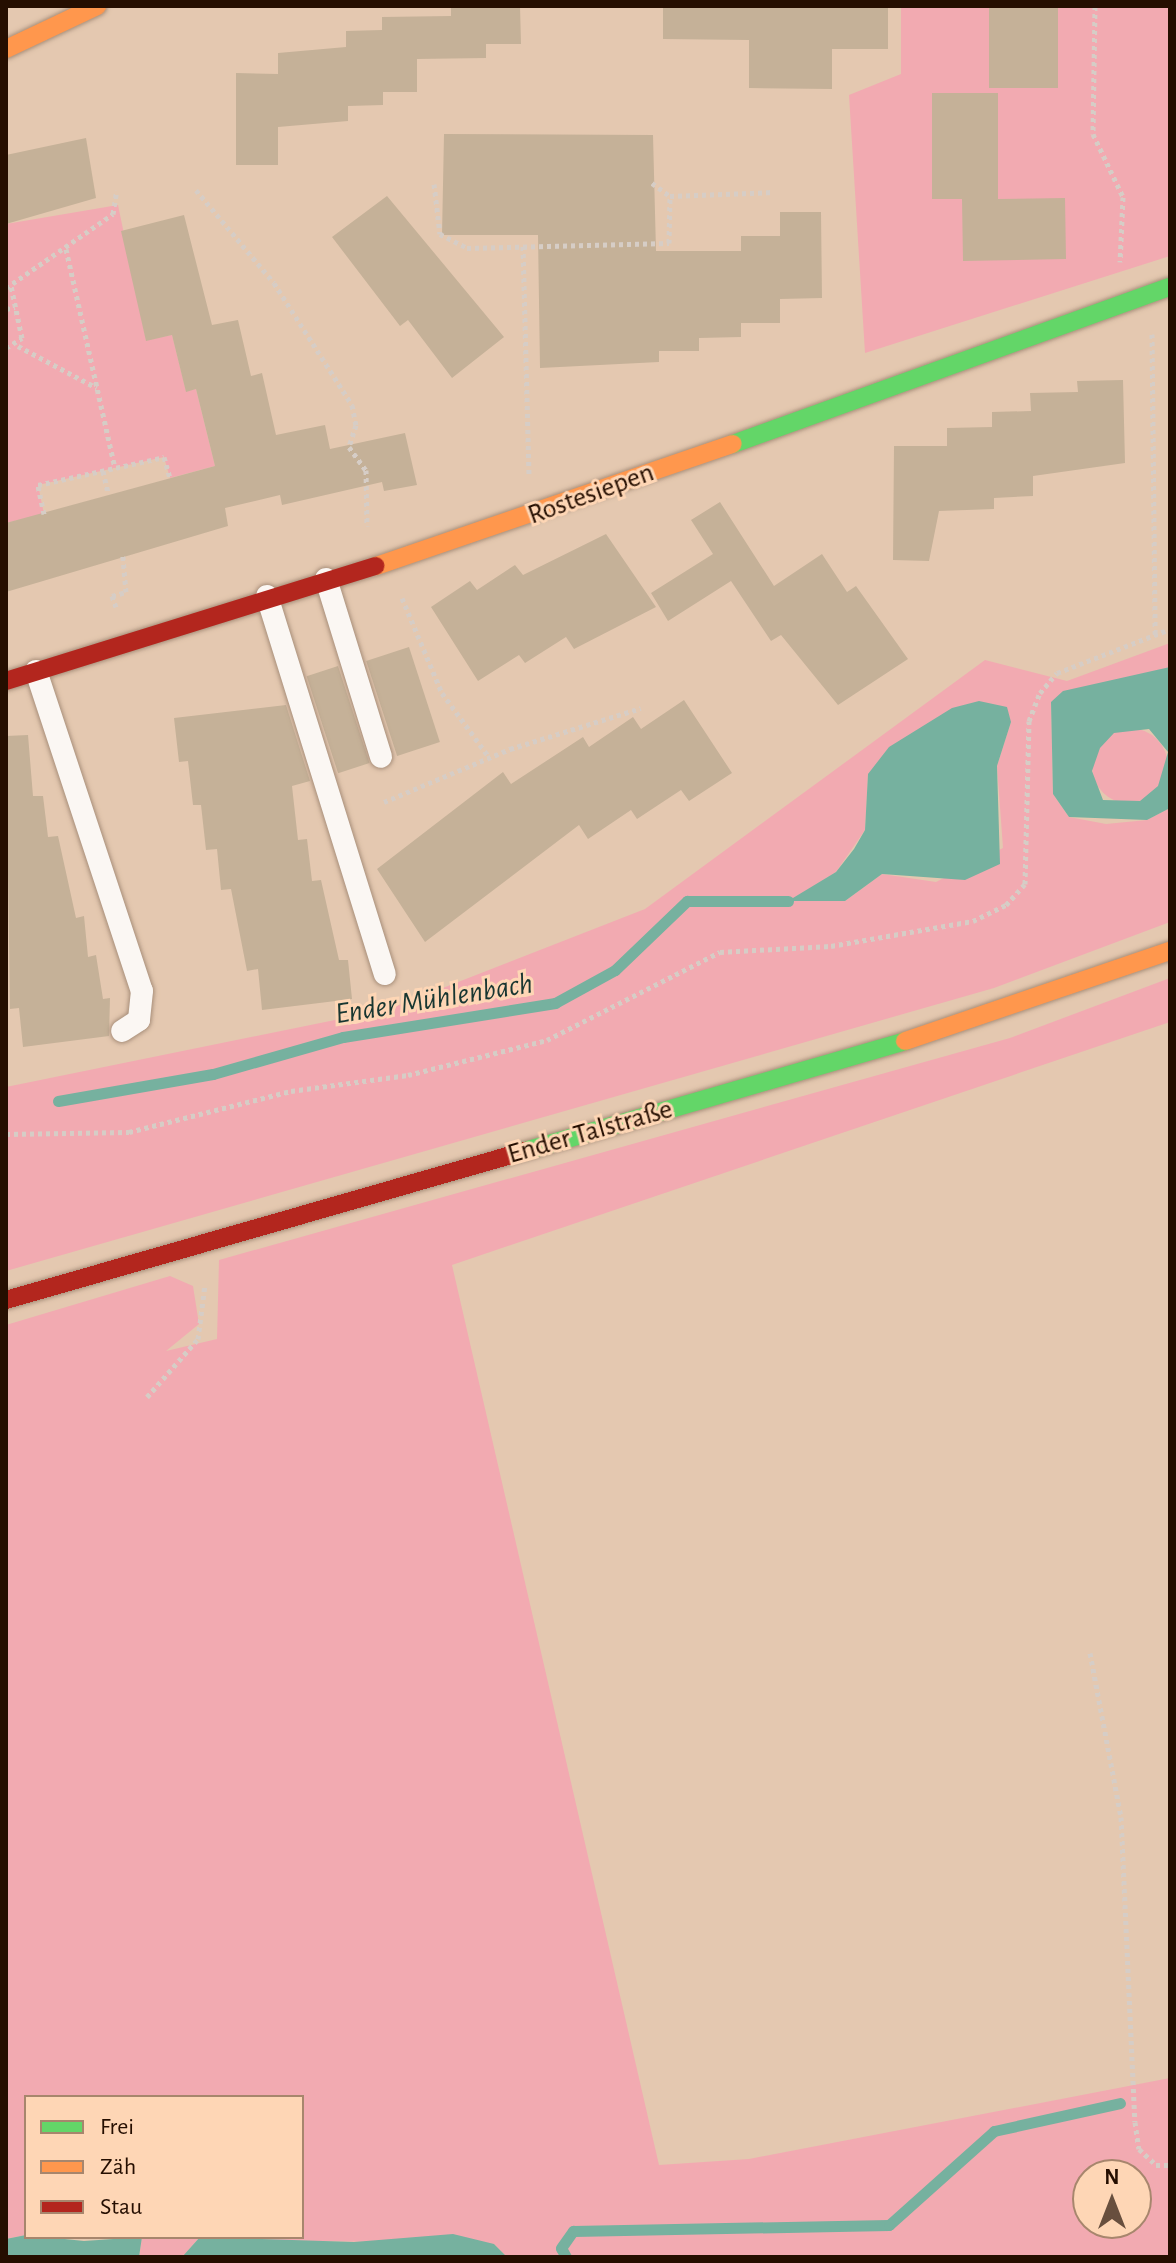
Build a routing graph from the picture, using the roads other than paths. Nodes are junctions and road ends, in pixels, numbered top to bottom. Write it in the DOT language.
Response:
graph roads {
  1 [pos="97,6"];
  2 [pos="6,49"];
  3 [pos="1170,287"];
  4 [pos="326,579"];
  5 [pos="267,596"];
  6 [pos="36,671"];
  7 [pos="6,681"];
  8 [pos="381,757"];
  9 [pos="1170,951"];
  10 [pos="385,974"];
  11 [pos="122,1031"];
  12 [pos="6,1300"];
  1 -- 2 [label="street"];
  3 -- 4 [label="street, Rostesiepen"];
  4 -- 5 [label="street, Rostesiepen"];
  4 -- 8 [label="lane"];
  5 -- 6 [label="street, Rostesiepen"];
  5 -- 10 [label="lane"];
  6 -- 7 [label="street, Rostesiepen"];
  6 -- 11 [label="lane"];
  9 -- 12 [label="street, Ender Talstraße"];
}
